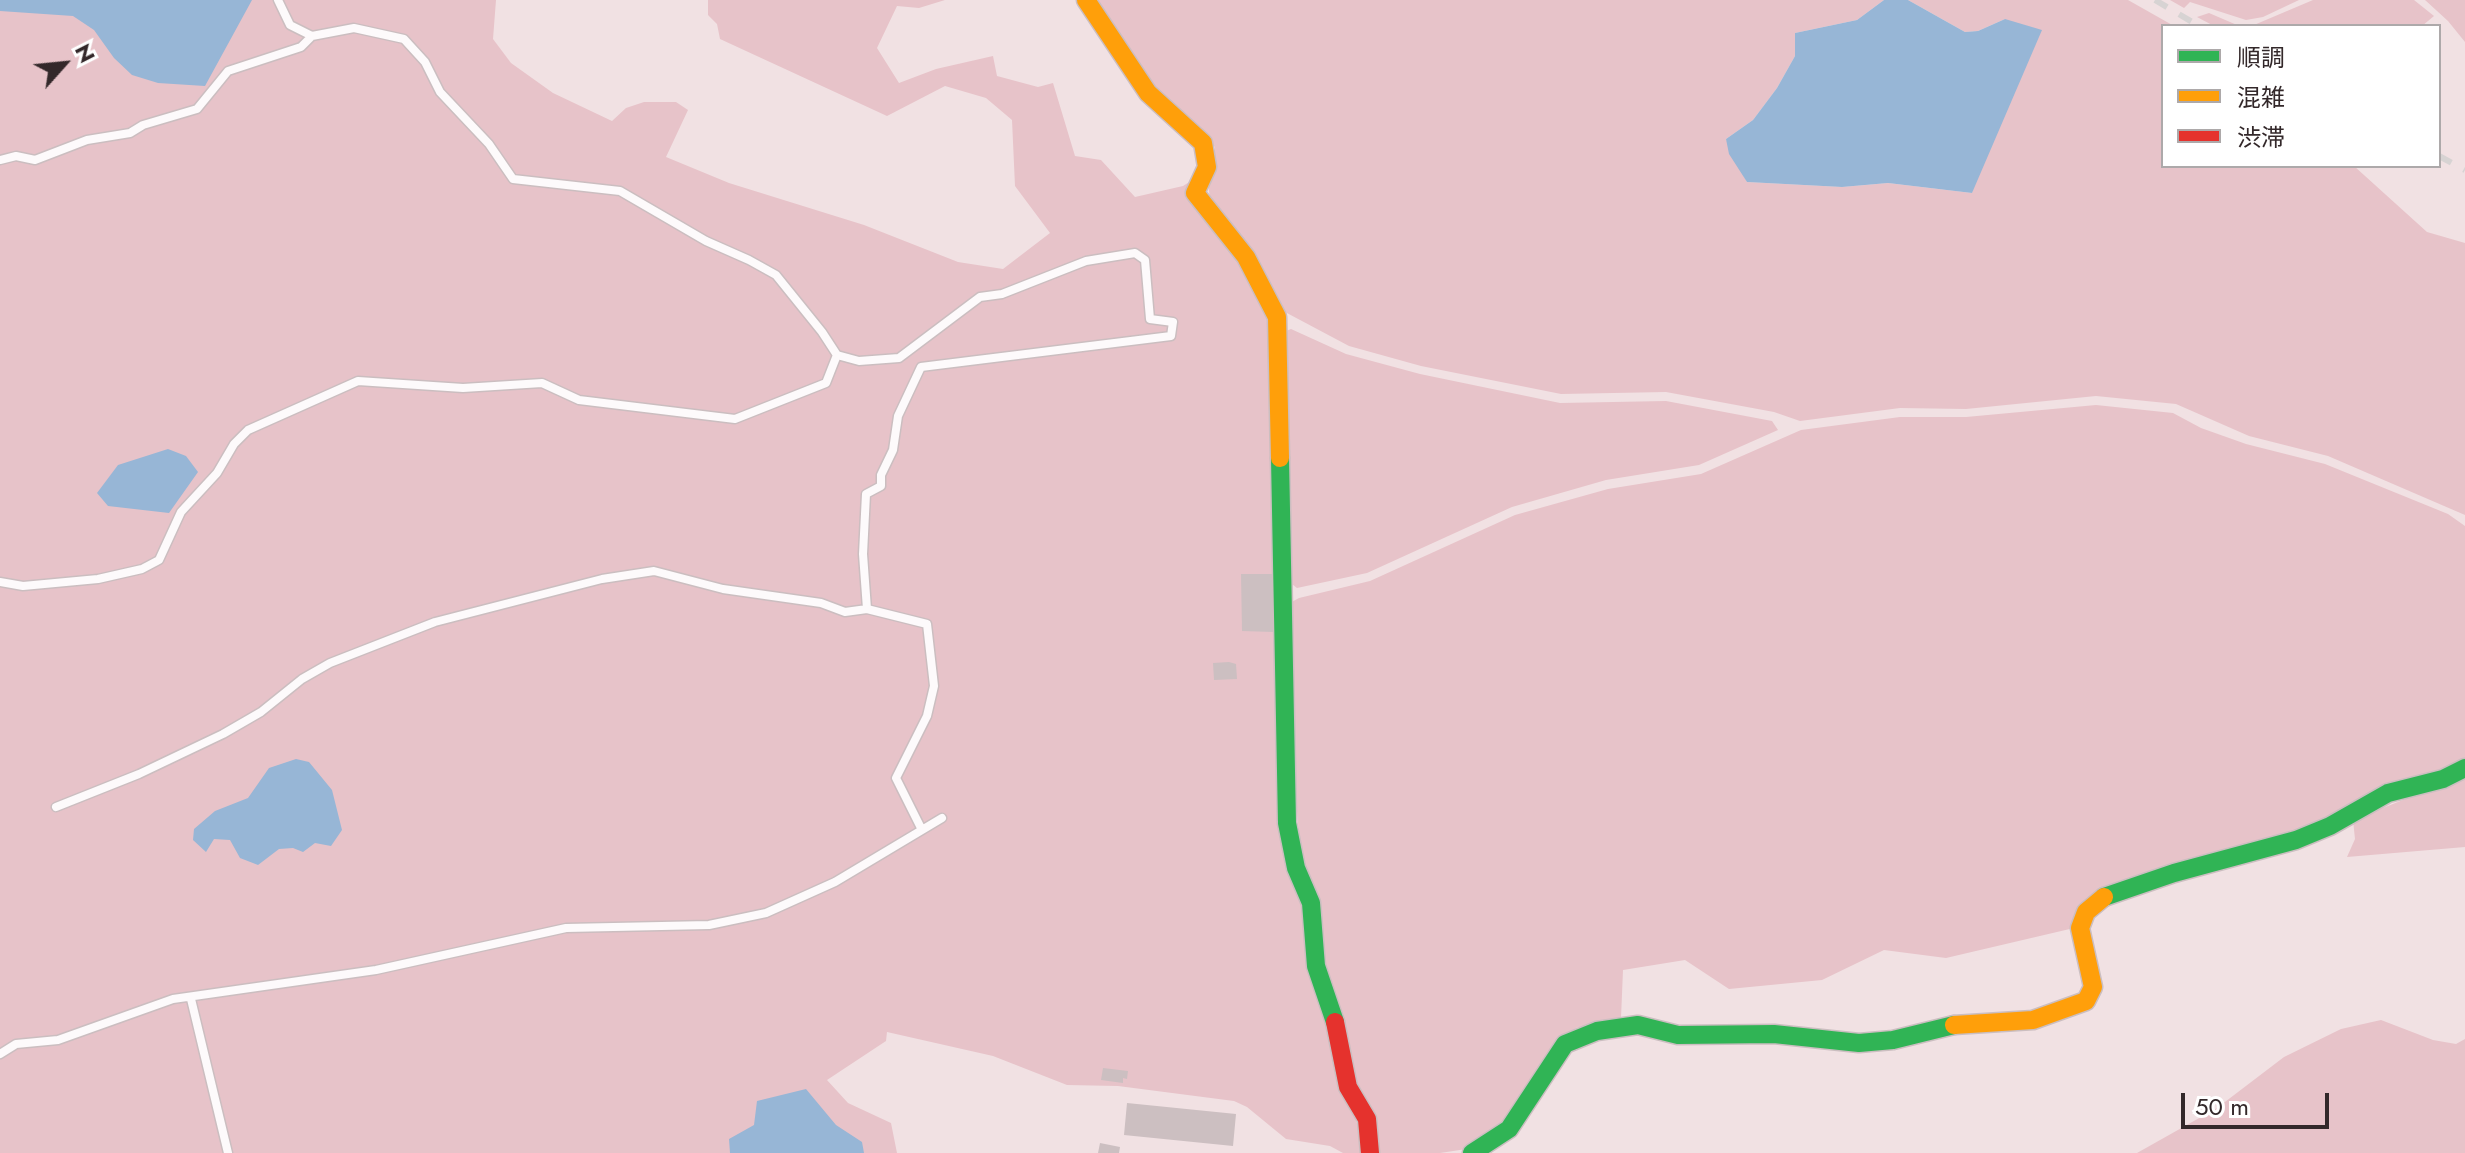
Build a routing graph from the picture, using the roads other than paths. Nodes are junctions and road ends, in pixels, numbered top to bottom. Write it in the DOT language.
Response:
graph roads {
  1 [pos="278,0"];
  2 [pos="1086,0"];
  3 [pos="312,36"];
  4 [pos="0,160"];
  5 [pos="837,355"];
  6 [pos="0,582"];
  7 [pos="867,609"];
  8 [pos="2465,768"];
  9 [pos="56,807"];
  10 [pos="942,818"];
  11 [pos="922,830"];
  12 [pos="191,999"];
  13 [pos="0,1054"];
  14 [pos="228,1153"];
  15 [pos="1370,1153"];
  16 [pos="1472,1153"];
  1 -- 3 [label="lane"];
  2 -- 15 [label="street"];
  3 -- 4 [label="lane"];
  3 -- 5 [label="lane"];
  5 -- 6 [label="lane"];
  5 -- 7 [label="lane"];
  7 -- 9 [label="lane"];
  7 -- 11 [label="lane"];
  8 -- 16 [label="street"];
  10 -- 11 [label="lane"];
  11 -- 12 [label="lane"];
  12 -- 13 [label="lane"];
  12 -- 14 [label="lane"];
}
